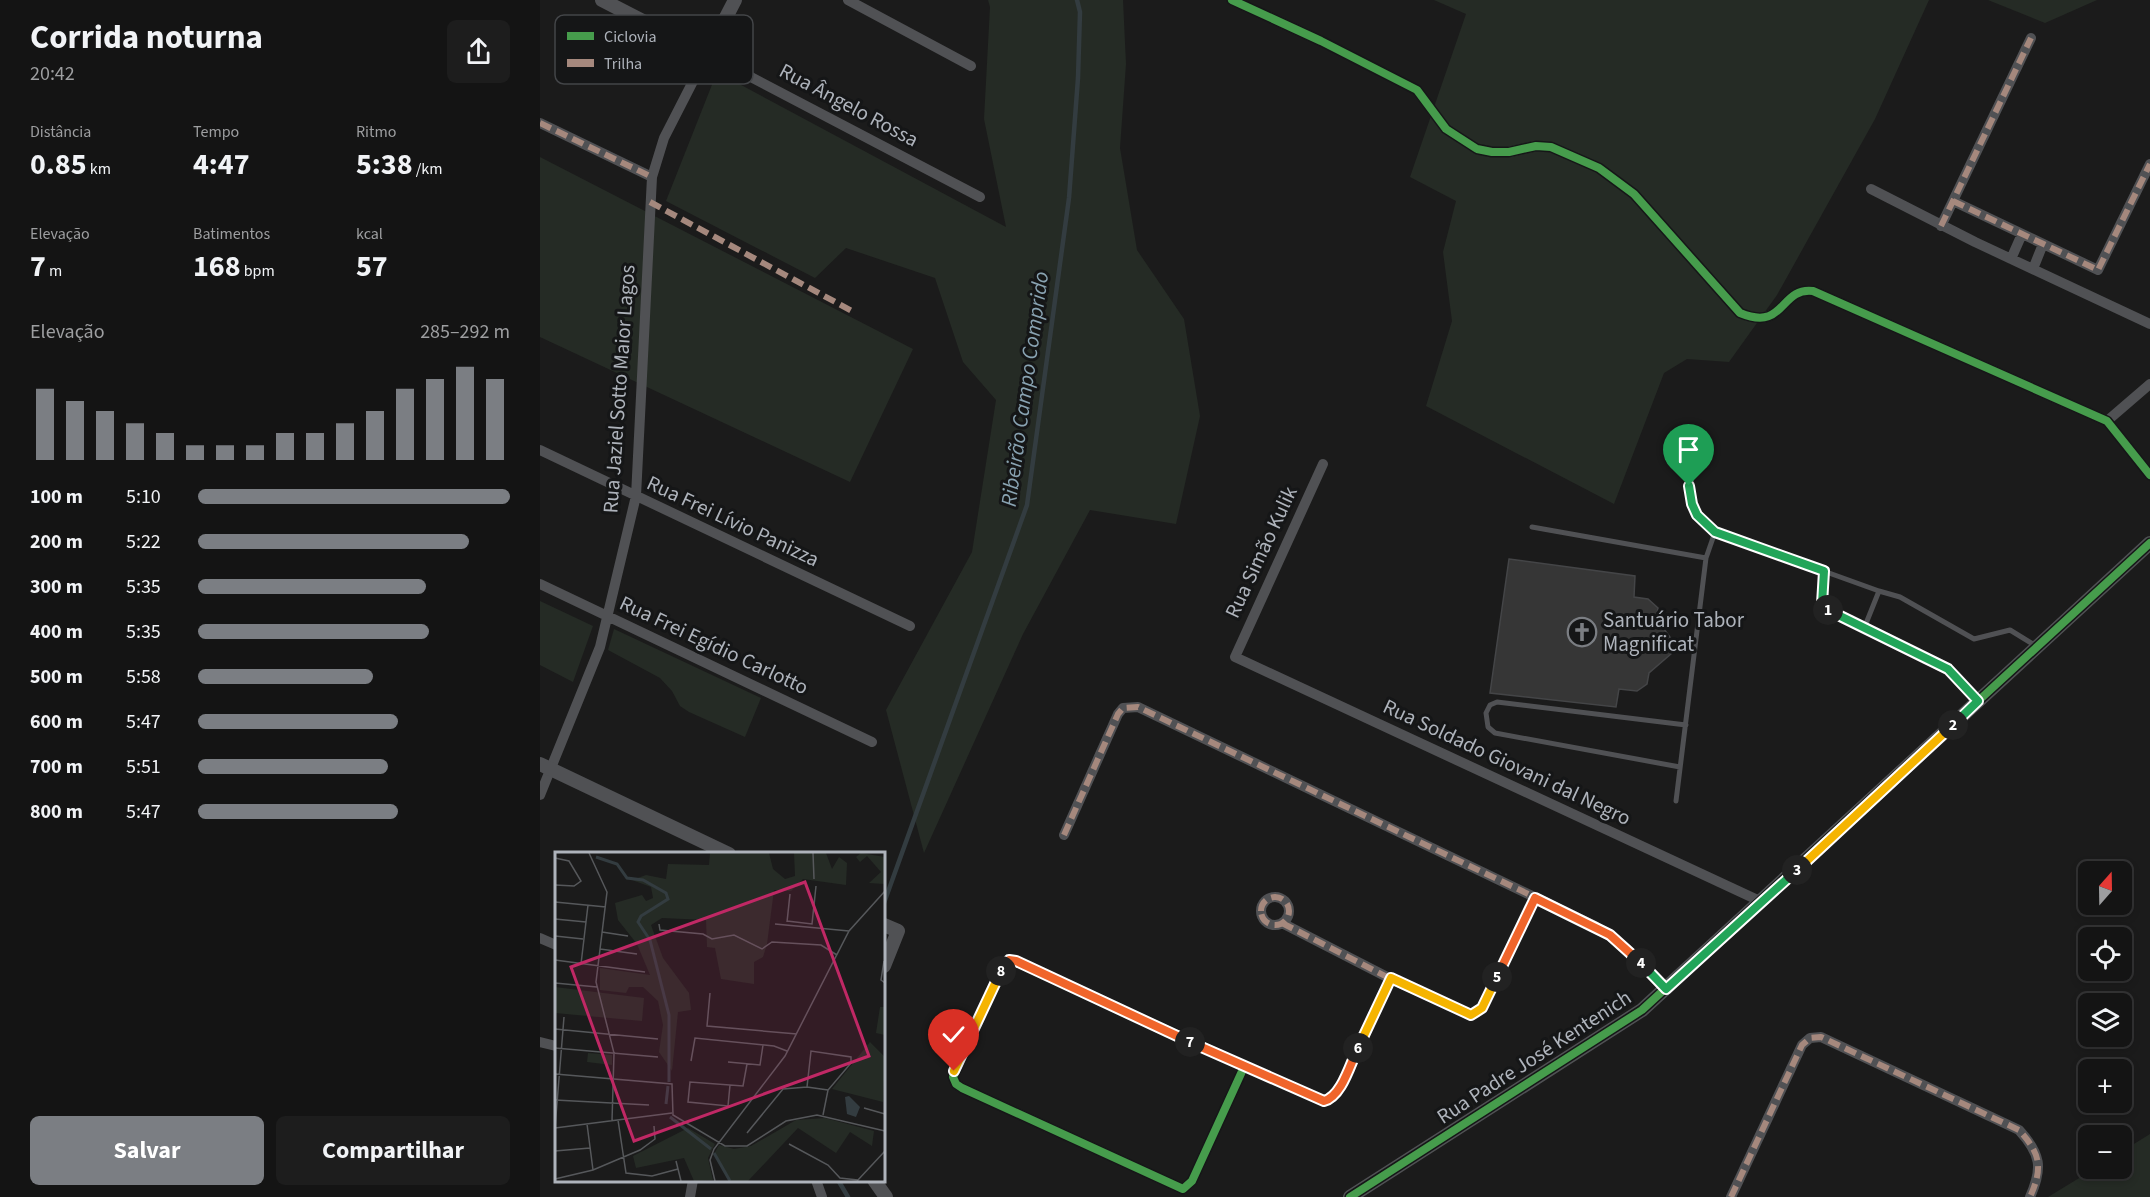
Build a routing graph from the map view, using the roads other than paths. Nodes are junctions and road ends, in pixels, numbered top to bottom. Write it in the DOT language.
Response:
graph roads {
  1 [pos="735,0"];
  2 [pos="848,0"];
  3 [pos="1232,0"];
  4 [pos="605,1"];
  5 [pos="632,15"];
  6 [pos="727,15"];
  7 [pos="2031,38"];
  8 [pos="971,66"];
  9 [pos="753,78"];
  10 [pos="692,84"];
  11 [pos="540,123"];
  12 [pos="2150,164"];
  13 [pos="652,177"];
  14 [pos="1871,189"];
  15 [pos="980,197"];
  16 [pos="1953,201"];
  17 [pos="1941,226"];
  18 [pos="2022,234"];
  19 [pos="2043,244"];
  20 [pos="2011,259"];
  21 [pos="2033,269"];
  22 [pos="2150,324"];
  23 [pos="2150,384"];
  24 [pos="2107,422"];
  25 [pos="540,450"];
  26 [pos="1323,464"];
  27 [pos="1694,464"];
  28 [pos="2150,475"];
  29 [pos="636,496"];
  30 [pos="1532,527"];
  31 [pos="1715,532"];
  32 [pos="2150,543"];
  33 [pos="1706,558"];
  34 [pos="1824,571"];
  35 [pos="540,584"];
  36 [pos="1880,591"];
  37 [pos="609,616"];
  38 [pos="910,626"];
  39 [pos="1865,626"];
  40 [pos="2037,647"];
  41 [pos="1234,657"];
  42 [pos="1978,701"];
  43 [pos="1686,725"];
  44 [pos="872,741"];
  45 [pos="1680,767"];
  46 [pos="545,768"];
  47 [pos="540,795"];
  48 [pos="1676,801"];
  49 [pos="1064,835"];
  50 [pos="725,852"];
  51 [pos="1535,898"];
  52 [pos="1762,902"];
  53 [pos="1282,923"];
  54 [pos="885,925"];
  55 [pos="540,938"];
  56 [pos="555,945"];
  57 [pos="885,964"];
  58 [pos="1391,978"];
  59 [pos="1666,989"];
  60 [pos="540,1042"];
  61 [pos="555,1046"];
  62 [pos="1244,1067"];
  63 [pos="693,1182"];
  64 [pos="817,1182"];
  65 [pos="875,1182"];
  66 [pos="690,1197"];
  67 [pos="822,1197"];
  68 [pos="886,1197"];
  69 [pos="1350,1197"];
  70 [pos="1731,1197"];
  71 [pos="2030,1197"];
  1 -- 6 [label="street"];
  2 -- 8 [label="street"];
  3 -- 24 [label="street"];
  4 -- 5 [label="street, Rua Ângelo Rossa"];
  7 -- 16 [label="street"];
  9 -- 15 [label="street, Rua Ângelo Rossa"];
  10 -- 13 [label="street, Rua Jaziel Sotto Maior Lagos"];
  11 -- 13 [label="street"];
  12 -- 19 [label="street"];
  13 -- 29 [label="street, Rua Jaziel Sotto Maior Lagos"];
  14 -- 17 [label="street"];
  16 -- 17 [label="street"];
  16 -- 18 [label="street"];
  17 -- 20 [label="street"];
  18 -- 19 [label="street"];
  18 -- 20 [label="street"];
  19 -- 21 [label="street"];
  20 -- 21 [label="street"];
  21 -- 22 [label="street"];
  23 -- 24 [label="street"];
  24 -- 28 [label="street"];
  25 -- 29 [label="street, Rua Frei Lívio Panizza"];
  26 -- 41 [label="street, Rua Simão Kulik"];
  27 -- 31 [label="lane"];
  29 -- 37 [label="street, Rua Jaziel Sotto Maior Lagos"];
  29 -- 38 [label="street, Rua Frei Lívio Panizza"];
  30 -- 33 [label="lane"];
  31 -- 33 [label="lane"];
  31 -- 34 [label="lane"];
  32 -- 40 [label="street, Rua Padre José Kentenich"];
  33 -- 43 [label="lane"];
  34 -- 36 [label="lane"];
  34 -- 39 [label="lane"];
  35 -- 37 [label="street, Rua Frei Egídio Carlotto"];
  36 -- 39 [label="lane"];
  36 -- 40 [label="lane"];
  37 -- 44 [label="street, Rua Frei Egídio Carlotto"];
  37 -- 46 [label="street, Rua Jaziel Sotto Maior Lagos"];
  39 -- 42 [label="lane"];
  40 -- 42 [label="street, Rua Padre José Kentenich"];
  41 -- 52 [label="street, Rua Soldado Giovani dal Negro"];
  42 -- 52 [label="street, Rua Padre José Kentenich"];
  43 -- 45 [label="lane"];
  43 -- 45 [label="lane"];
  45 -- 48 [label="lane"];
  46 -- 47 [label="street, Rua Jaziel Sotto Maior Lagos"];
  46 -- 50 [label="street"];
  49 -- 51 [label="street"];
  51 -- 58 [label="street"];
  51 -- 59 [label="street"];
  52 -- 59 [label="street, Rua Padre José Kentenich"];
  53 -- 58 [label="street"];
  54 -- 57 [label="street"];
  55 -- 56 [label="street"];
  58 -- 62 [label="street"];
  59 -- 69 [label="street, Rua Padre José Kentenich"];
  60 -- 61 [label="street"];
  62 -- 62 [label="street"];
  63 -- 66 [label="street"];
  64 -- 67 [label="street"];
  65 -- 68 [label="street"];
  70 -- 71 [label="street"];
}
